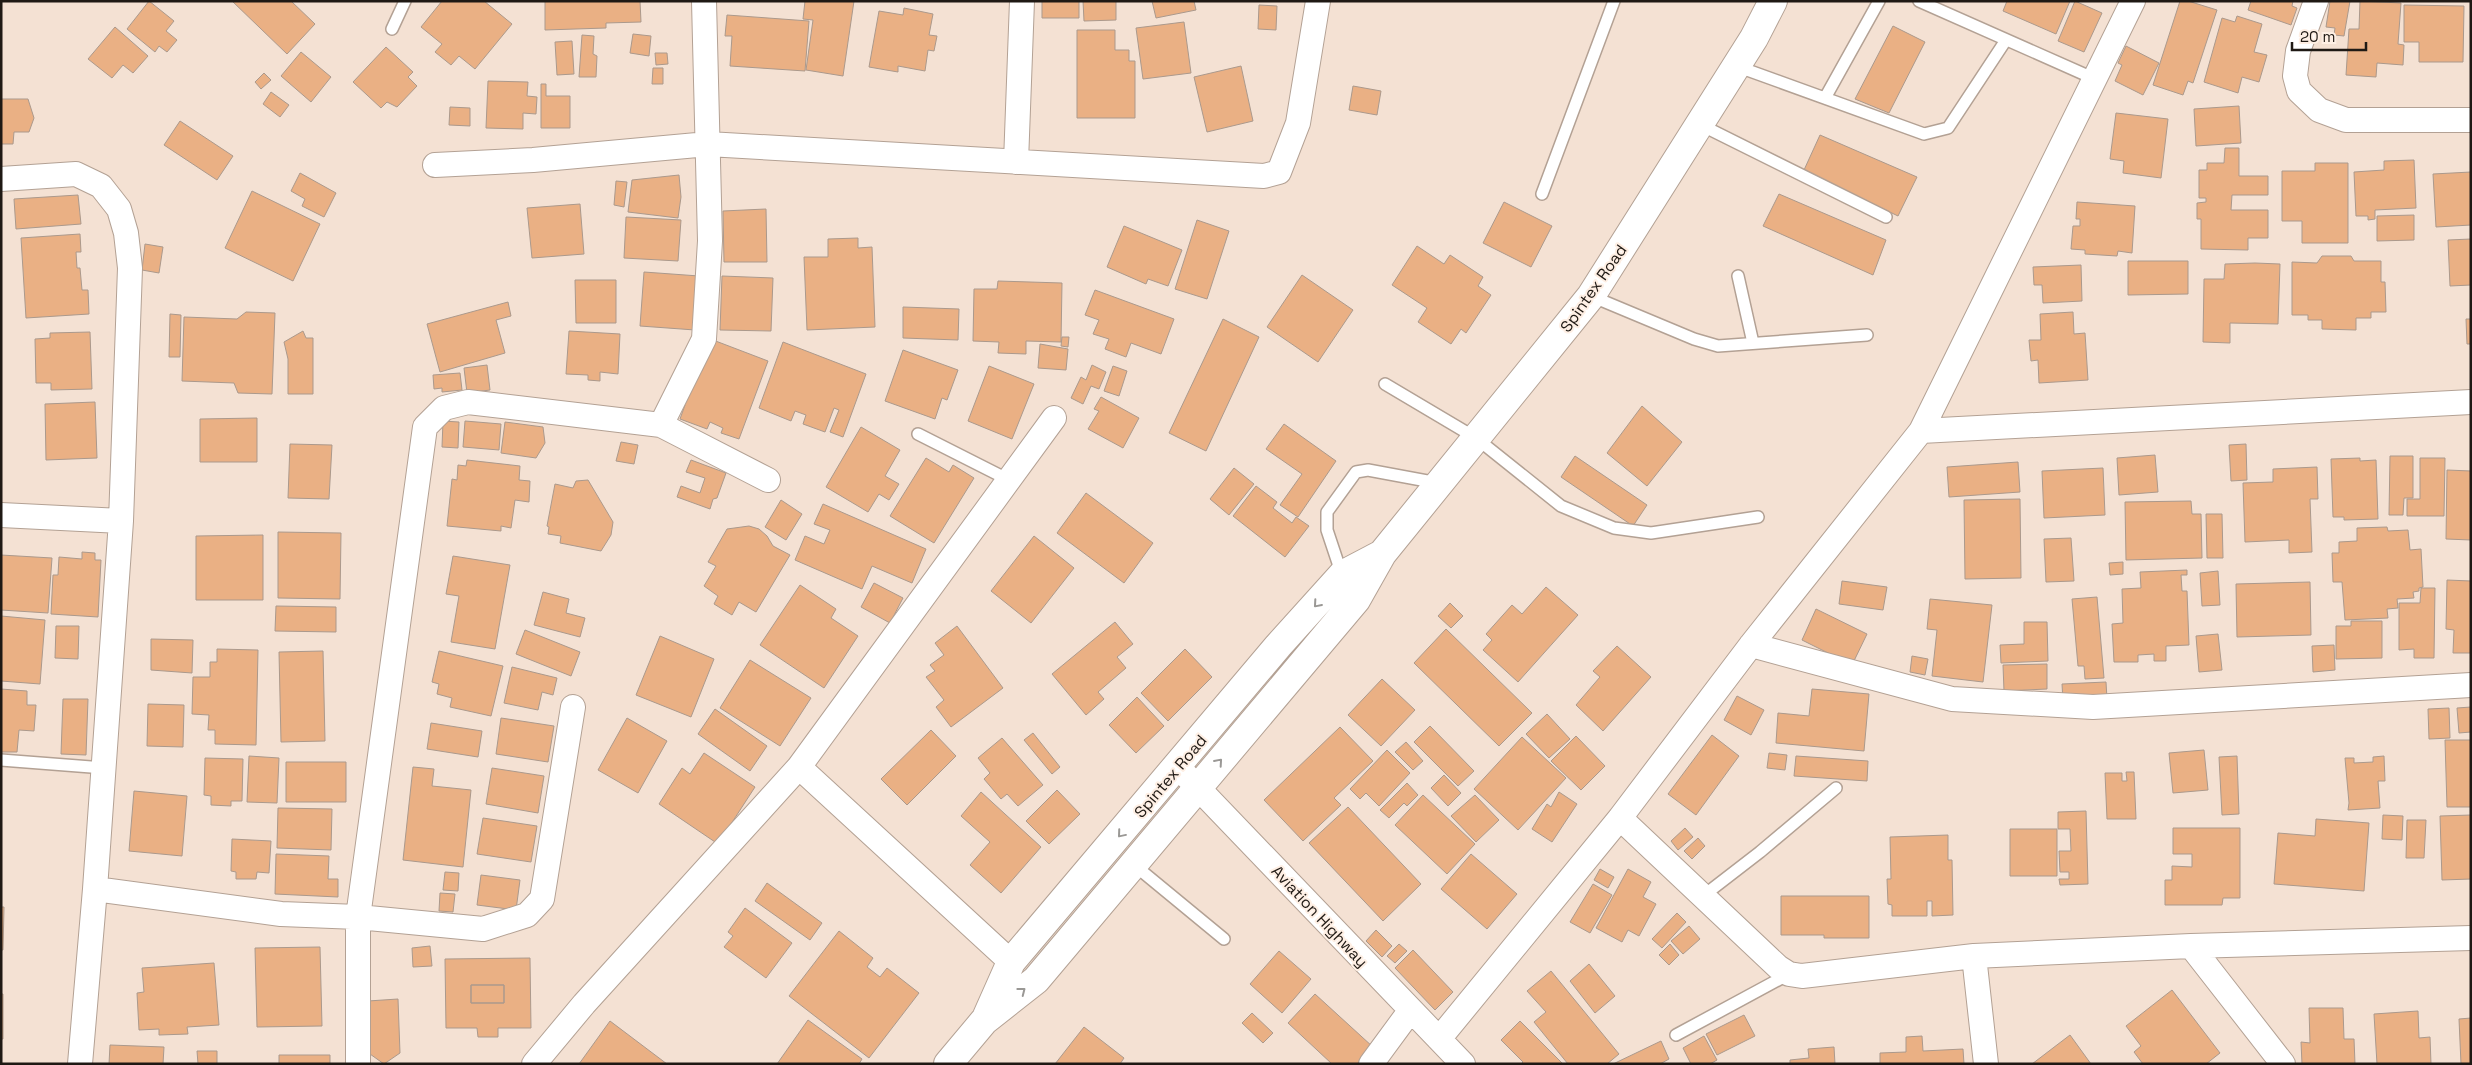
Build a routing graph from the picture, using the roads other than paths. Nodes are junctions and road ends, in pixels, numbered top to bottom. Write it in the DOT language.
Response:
graph roads {
  1 [pos="405,1"];
  2 [pos="704,1"];
  3 [pos="1022,1"];
  4 [pos="1318,1"];
  5 [pos="1614,1"];
  6 [pos="1773,1"];
  7 [pos="1879,1"];
  8 [pos="1919,1"];
  9 [pos="2133,1"];
  10 [pos="2316,1"];
  11 [pos="392,29"];
  12 [pos="2006,40"];
  13 [pos="1736,66"];
  14 [pos="2095,79"];
  15 [pos="1825,98"];
  16 [pos="2471,120"];
  17 [pos="1699,124"];
  18 [pos="708,144"];
  19 [pos="1016,162"];
  20 [pos="435,166"];
  21 [pos="1,179"];
  22 [pos="1542,194"];
  23 [pos="1886,217"];
  24 [pos="1738,276"];
  25 [pos="1591,296"];
  26 [pos="1867,336"];
  27 [pos="1753,343"];
  28 [pos="1385,384"];
  29 [pos="2471,402"];
  30 [pos="1054,418"];
  31 [pos="661,425"];
  32 [pos="1921,431"];
  33 [pos="918,434"];
  34 [pos="1476,438"];
  35 [pos="768,480"];
  36 [pos="1009,480"];
  37 [pos="1439,484"];
  38 [pos="1,515"];
  39 [pos="1758,517"];
  40 [pos="121,521"];
  41 [pos="1382,554"];
  42 [pos="1342,576"];
  43 [pos="1751,645"];
  44 [pos="2471,685"];
  45 [pos="573,707"];
  46 [pos="1,760"];
  47 [pos="799,767"];
  48 [pos="1178,767"];
  49 [pos="104,768"];
  50 [pos="1198,786"];
  51 [pos="1836,788"];
  52 [pos="1620,818"];
  53 [pos="1133,864"];
  54 [pos="95,889"];
  55 [pos="1703,896"];
  56 [pos="358,917"];
  57 [pos="2471,938"];
  58 [pos="1224,939"];
  59 [pos="2191,946"];
  60 [pos="1974,956"];
  61 [pos="1012,962"];
  62 [pos="1789,974"];
  63 [pos="1410,1011"];
  64 [pos="984,1021"];
  65 [pos="1676,1035"];
  66 [pos="1439,1039"];
  67 [pos="80,1064"];
  68 [pos="358,1064"];
  69 [pos="534,1064"];
  70 [pos="948,1064"];
  71 [pos="1371,1064"];
  72 [pos="1463,1064"];
  73 [pos="1986,1064"];
  74 [pos="2283,1064"];
  1 -- 11 [label="lane"];
  2 -- 18 [label="street"];
  3 -- 19 [label="street"];
  4 -- 19 [label="street"];
  5 -- 22 [label="lane"];
  6 -- 13 [label="main road, Spintex Road"];
  7 -- 15 [label="lane"];
  8 -- 12 [label="lane"];
  9 -- 14 [label="street"];
  10 -- 16 [label="street"];
  12 -- 14 [label="lane"];
  12 -- 15 [label="lane"];
  13 -- 15 [label="lane"];
  13 -- 17 [label="main road, Spintex Road"];
  14 -- 32 [label="street"];
  17 -- 23 [label="lane"];
  17 -- 25 [label="main road, Spintex Road"];
  18 -- 19 [label="street"];
  18 -- 20 [label="street"];
  18 -- 31 [label="street"];
  21 -- 40 [label="street"];
  24 -- 27 [label="lane"];
  25 -- 27 [label="lane"];
  25 -- 34 [label="main road, Spintex Road"];
  26 -- 27 [label="lane"];
  28 -- 34 [label="lane"];
  29 -- 32 [label="street"];
  30 -- 36 [label="street"];
  31 -- 35 [label="street"];
  31 -- 56 [label="street"];
  32 -- 43 [label="street"];
  33 -- 36 [label="lane"];
  34 -- 37 [label="main road, Spintex Road"];
  34 -- 39 [label="lane"];
  36 -- 47 [label="street"];
  37 -- 41 [label="main road, Spintex Road"];
  37 -- 42 [label="lane"];
  38 -- 40 [label="street"];
  40 -- 49 [label="street"];
  41 -- 42 [label="main road, Spintex Road"];
  50 -- 41 [label="main road, Spintex Road, one-way"];
  42 -- 48 [label="main road, Spintex Road, one-way"];
  43 -- 44 [label="street"];
  43 -- 52 [label="street"];
  45 -- 56 [label="street"];
  46 -- 49 [label="lane"];
  47 -- 61 [label="street"];
  47 -- 69 [label="street"];
  48 -- 50 [label="street, Aviation Highway"];
  48 -- 61 [label="main road, Spintex Road, one-way"];
  49 -- 54 [label="street"];
  50 -- 53 [label="main road, Spintex Road"];
  50 -- 63 [label="street, Aviation Highway"];
  51 -- 55 [label="lane"];
  52 -- 55 [label="street"];
  52 -- 66 [label="street"];
  53 -- 58 [label="lane"];
  64 -- 53 [label="main road, Spintex Road, one-way"];
  54 -- 56 [label="street"];
  54 -- 67 [label="street"];
  55 -- 62 [label="street"];
  56 -- 68 [label="street"];
  57 -- 59 [label="street"];
  59 -- 60 [label="street"];
  59 -- 74 [label="street"];
  60 -- 62 [label="street"];
  60 -- 73 [label="street"];
  61 -- 64 [label="main road, Spintex Road"];
  62 -- 65 [label="lane"];
  63 -- 66 [label="street, Aviation Highway"];
  63 -- 71 [label="street"];
  64 -- 70 [label="main road, Spintex Road"];
  66 -- 72 [label="street, Aviation Highway"];
}
